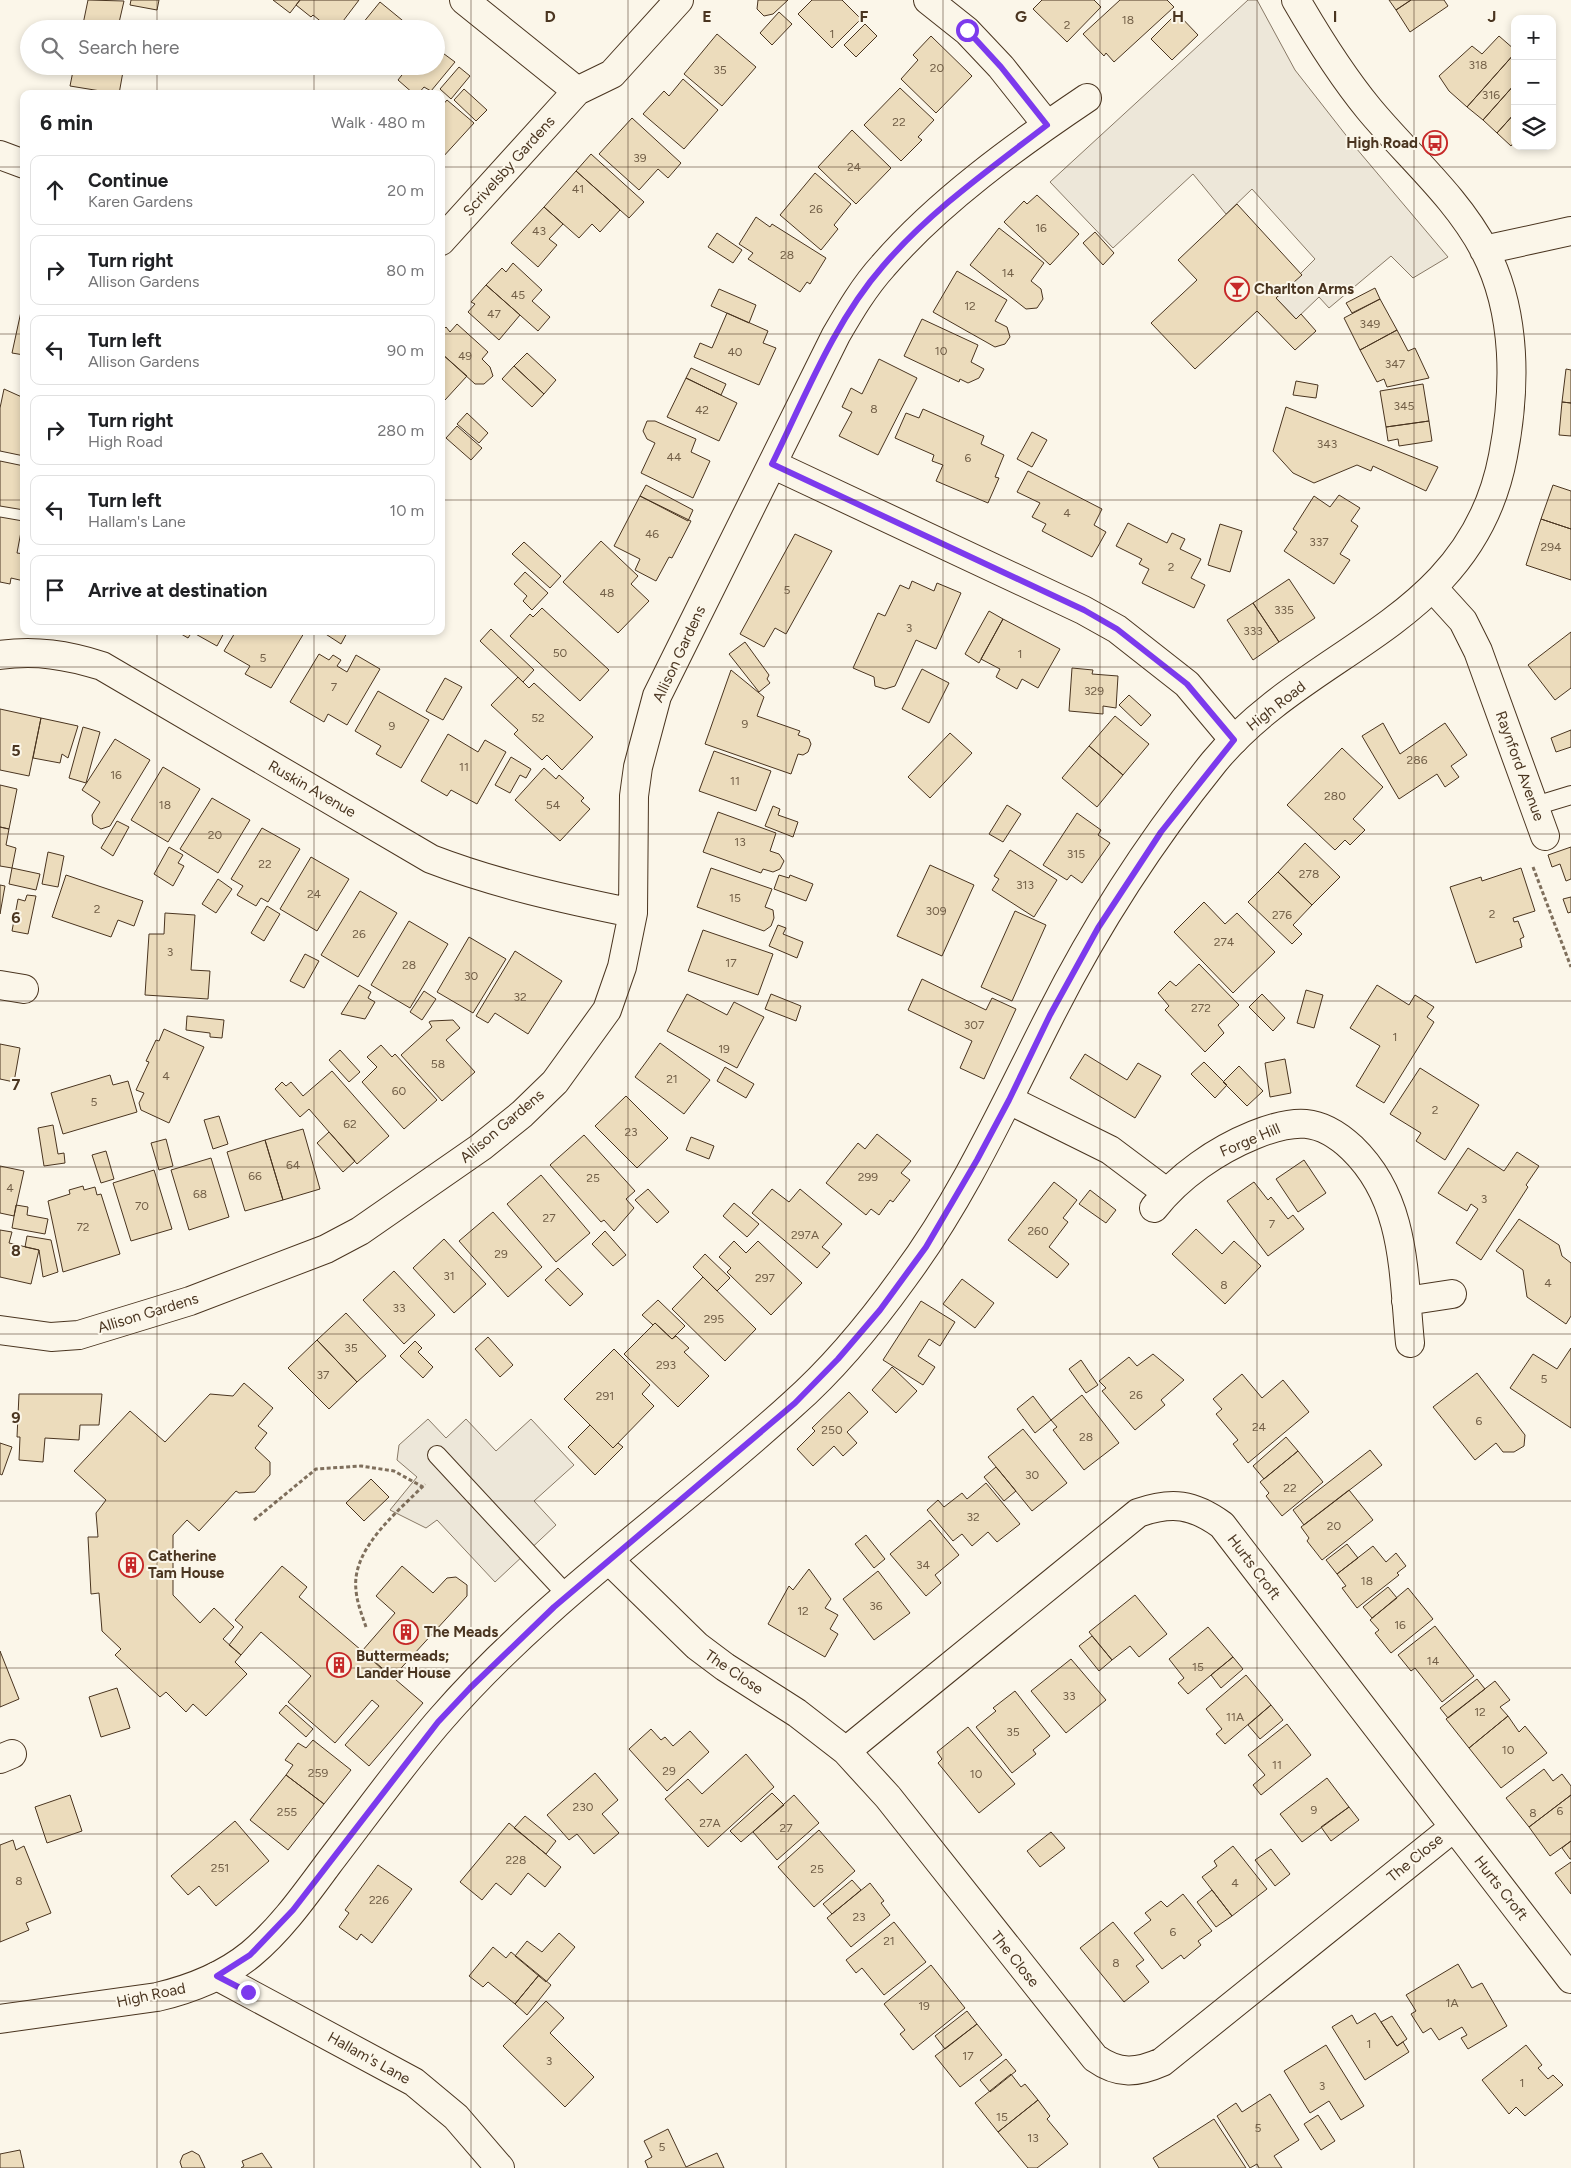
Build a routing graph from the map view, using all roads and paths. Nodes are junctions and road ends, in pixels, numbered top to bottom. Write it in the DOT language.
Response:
graph roads {
  1 [pos="464,0"];
  2 [pos="679,0"];
  3 [pos="928,0"];
  4 [pos="1296,0"];
  5 [pos="577,91"];
  6 [pos="1087,98"];
  7 [pos="1047,125"];
  8 [pos="0,155"];
  9 [pos="20,162"];
  10 [pos="1571,231"];
  11 [pos="445,237"];
  12 [pos="1484,250"];
  13 [pos="772,464"];
  14 [pos="1434,589"];
  15 [pos="0,656"];
  16 [pos="1234,740"];
  17 [pos="1571,795"];
  18 [pos="1535,806"];
  19 [pos="1545,836"];
  20 [pos="633,913"];
  21 [pos="1571,967"];
  22 [pos="1009,1100"];
  23 [pos="1452,1294"];
  24 [pos="1406,1301"];
  25 [pos="0,1330"];
  26 [pos="1410,1343"];
  27 [pos="441,1459"];
  28 [pos="422,1487"];
  29 [pos="254,1520"];
  30 [pos="609,1560"];
  31 [pos="567,1596"];
  32 [pos="366,1627"];
  33 [pos="846,1751"];
  34 [pos="1453,1828"];
  35 [pos="217,1976"];
  36 [pos="1571,1979"];
  37 [pos="0,2019"];
  38 [pos="500,2168"];
  1 -- 5 [label="street"];
  2 -- 5 [label="street, Scrivelsby Gardens"];
  3 -- 7 [label="street"];
  4 -- 12 [label="street, High Road"];
  5 -- 11 [label="street, Scrivelsby Gardens"];
  6 -- 7 [label="street, Allison Gardens"];
  7 -- 13 [label="street, Allison Gardens"];
  8 -- 9 [label="street"];
  10 -- 12 [label="street"];
  12 -- 14 [label="street, High Road"];
  13 -- 16 [label="street"];
  13 -- 20 [label="street, Allison Gardens"];
  14 -- 16 [label="street, High Road"];
  14 -- 18 [label="street, Raynford Avenue"];
  15 -- 20 [label="street, Ruskin Avenue"];
  16 -- 22 [label="street, High Road"];
  17 -- 18 [label="lane"];
  18 -- 19 [label="street, Raynford Avenue"];
  19 -- 21 [label="path, Raynford Avenue"];
  20 -- 25 [label="street, Allison Gardens"];
  22 -- 24 [label="street, Forge Hill"];
  22 -- 30 [label="street, High Road"];
  23 -- 24 [label="street"];
  24 -- 26 [label="street, Forge Hill"];
  27 -- 28 [label="path"];
  27 -- 31 [label="lane"];
  28 -- 29 [label="path"];
  28 -- 32 [label="path"];
  30 -- 31 [label="street, High Road"];
  30 -- 33 [label="street, The Close"];
  31 -- 35 [label="street, High Road"];
  33 -- 34 [label="street, The Close"];
  33 -- 34 [label="street, Hurts Croft"];
  34 -- 36 [label="street, Hurts Croft"];
  35 -- 37 [label="street, High Road"];
  35 -- 38 [label="street, Hallam's Lane"];
}
